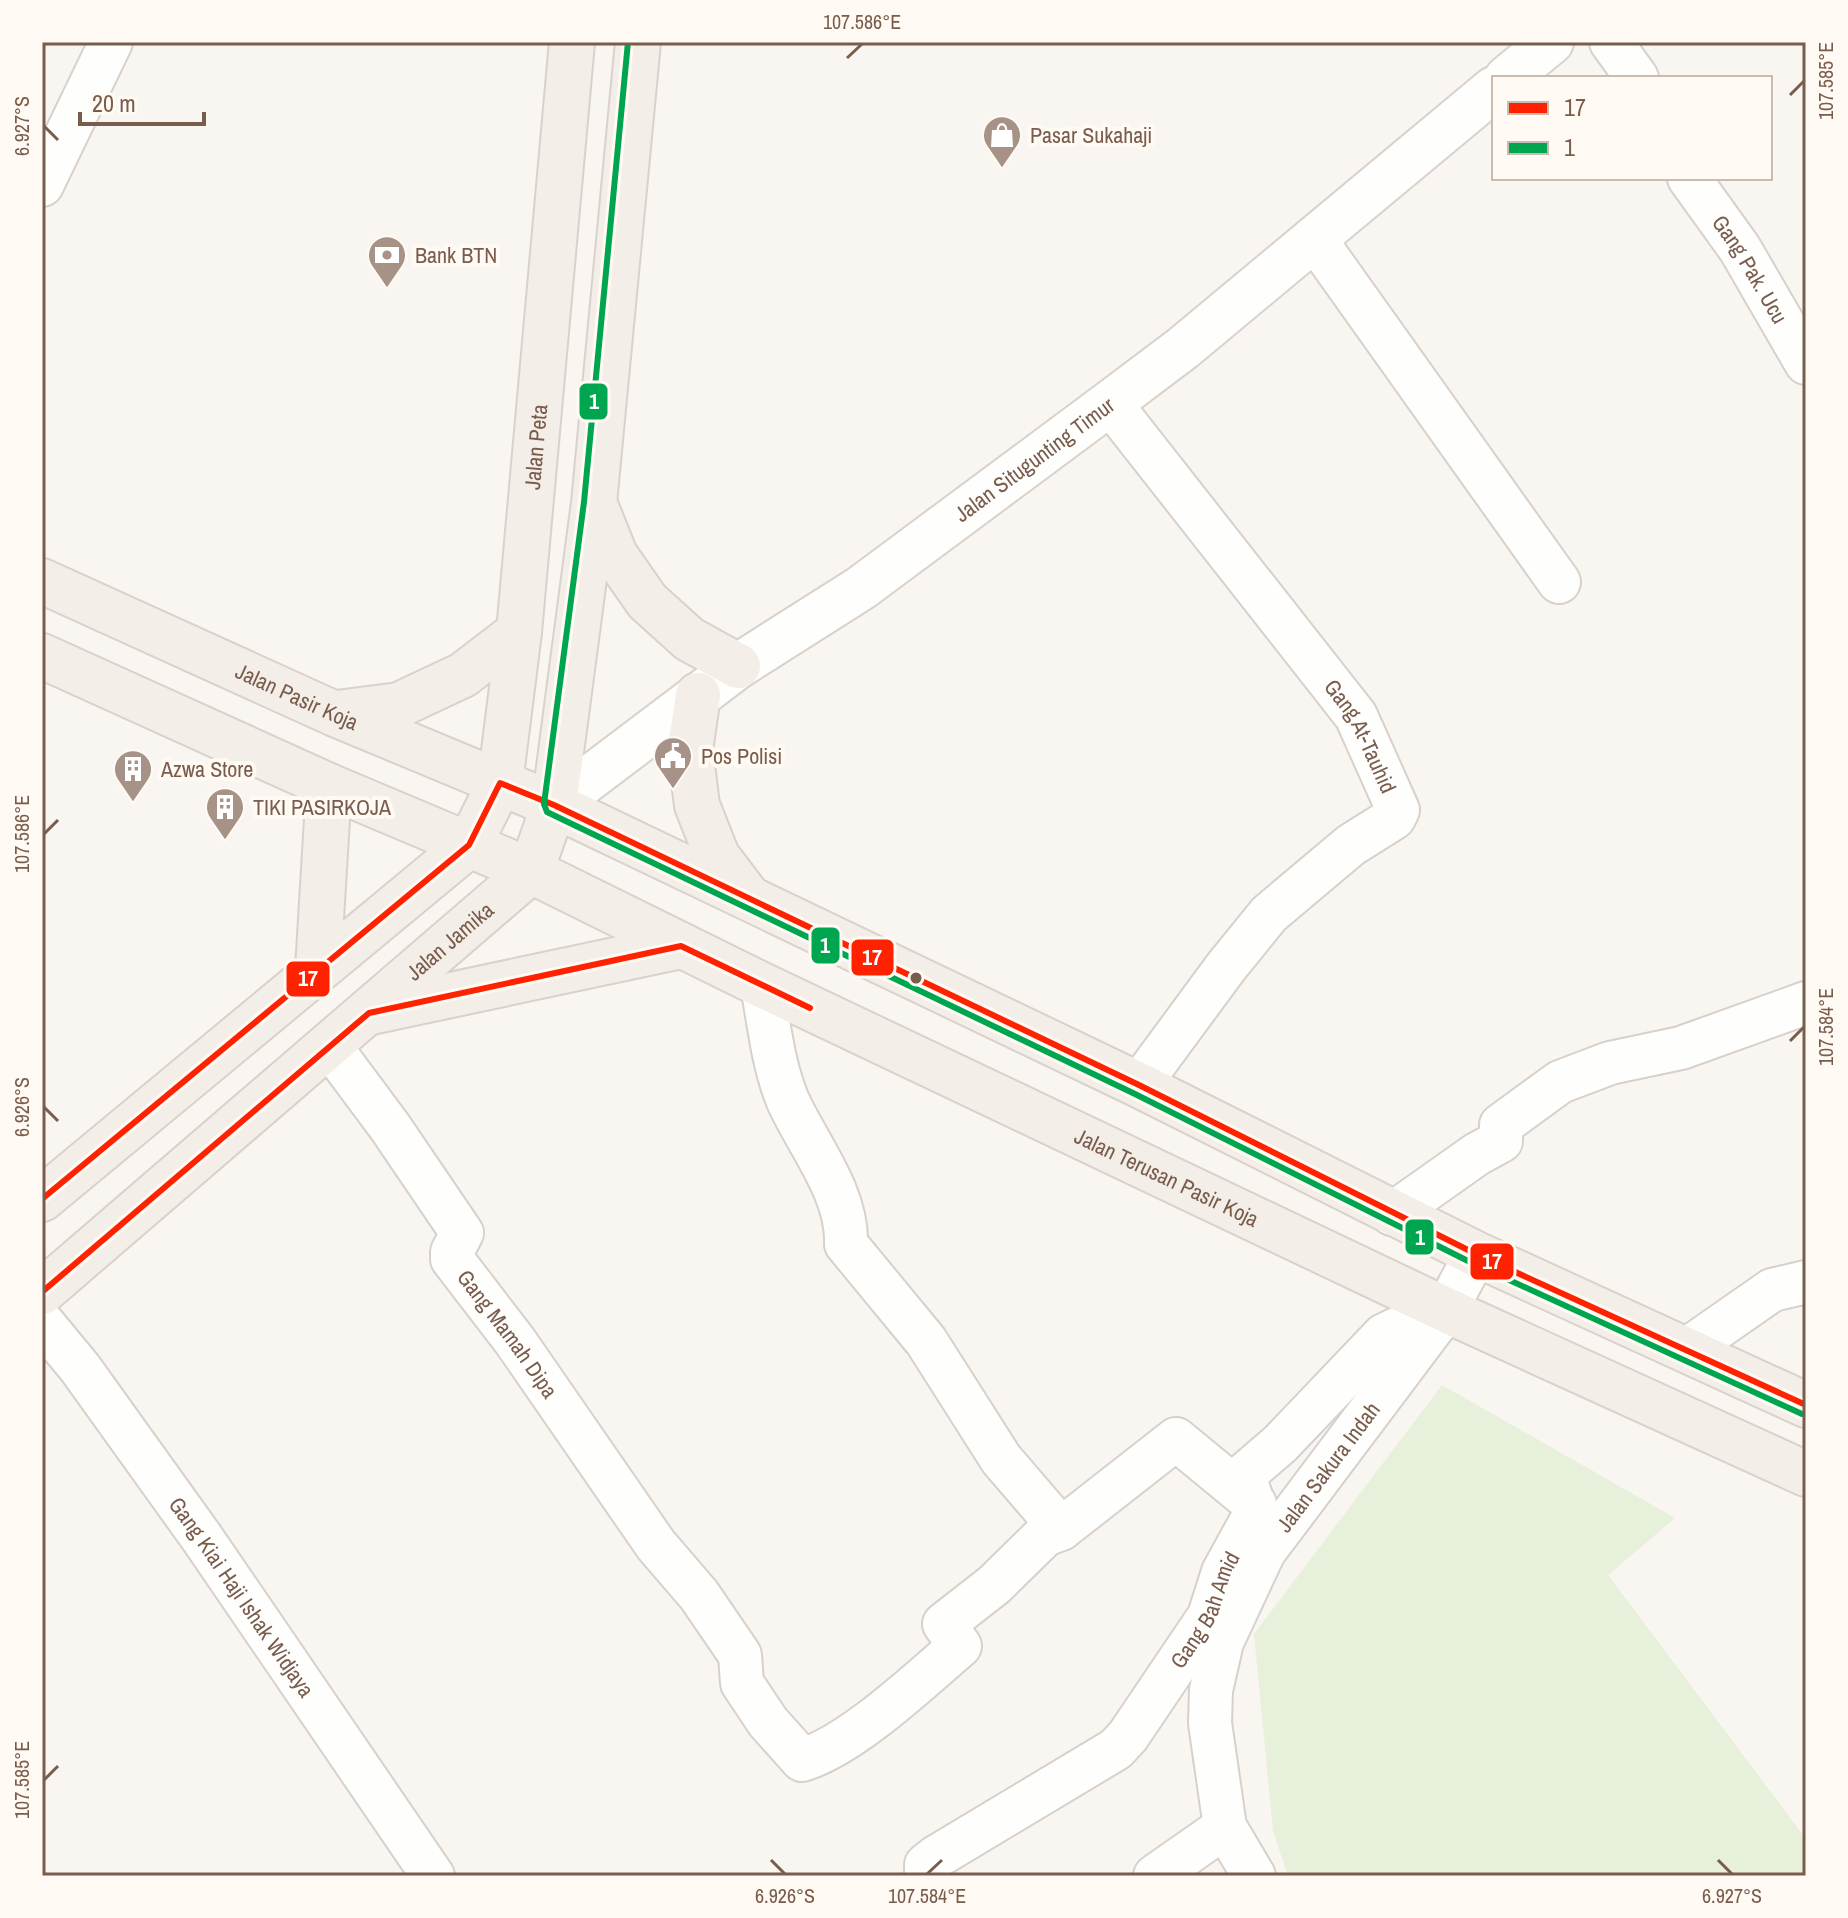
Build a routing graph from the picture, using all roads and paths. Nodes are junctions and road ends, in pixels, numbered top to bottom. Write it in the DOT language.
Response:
graph roads {
  1 [pos="111,42"];
  2 [pos="572,42"];
  3 [pos="638,42"];
  4 [pos="1551,42"];
  5 [pos="1611,42"];
  6 [pos="1509,76"];
  7 [pos="1636,76"];
  8 [pos="1492,91"];
  9 [pos="1690,180"];
  10 [pos="42,185"];
  11 [pos="1314,238"];
  12 [pos="1806,363"];
  13 [pos="1110,403"];
  14 [pos="594,503"];
  15 [pos="42,581"];
  16 [pos="1559,582"];
  17 [pos="519,632"];
  18 [pos="42,656"];
  19 [pos="738,666"];
  20 [pos="698,695"];
  21 [pos="335,714"];
  22 [pos="500,783"];
  23 [pos="329,786"];
  24 [pos="554,805"];
  25 [pos="469,845"];
  26 [pos="531,871"];
  27 [pos="751,900"];
  28 [pos="681,946"];
  29 [pos="318,969"];
  30 [pos="762,985"];
  31 [pos="1806,1003"];
  32 [pos="369,1013"];
  33 [pos="329,1045"];
  34 [pos="1139,1085"];
  35 [pos="43,1196"];
  36 [pos="1392,1214"];
  37 [pos="1476,1254"];
  38 [pos="1806,1282"];
  39 [pos="42,1292"];
  40 [pos="1440,1318"];
  41 [pos="42,1322"];
  42 [pos="1686,1350"];
  43 [pos="1806,1405"];
  44 [pos="1806,1474"];
  45 [pos="1255,1504"];
  46 [pos="1061,1529"];
  47 [pos="1225,1827"];
  48 [pos="433,1876"];
  49 [pos="926,1876"];
  50 [pos="1155,1876"];
  51 [pos="1254,1876"];
  1 -- 10 [label="street"];
  2 -- 17 [label="main road, Jalan Peta"];
  3 -- 14 [label="main road"];
  4 -- 6 [label="street"];
  5 -- 7 [label="street"];
  8 -- 11 [label="street, Jalan Situgunting Timur"];
  9 -- 12 [label="street, Gang Pak. Ucu"];
  11 -- 13 [label="street, Jalan Situgunting Timur"];
  11 -- 16 [label="street"];
  13 -- 19 [label="street, Jalan Situgunting Timur"];
  13 -- 34 [label="street, Gang At-Tauhid"];
  14 -- 19 [label="main road"];
  14 -- 24 [label="main road"];
  15 -- 21 [label="main road, Jalan Pasir Koja"];
  17 -- 21 [label="main road"];
  17 -- 22 [label="main road, Jalan Peta"];
  18 -- 23 [label="main road"];
  19 -- 20 [label="street, Jalan Situgunting Timur"];
  20 -- 24 [label="street, Jalan Situgunting Timur"];
  20 -- 27 [label="main road"];
  21 -- 22 [label="main road, Jalan Pasir Koja"];
  22 -- 24 [label="main road, Jalan Pasir Koja"];
  22 -- 25 [label="main road, Jalan Peta"];
  23 -- 25 [label="main road"];
  23 -- 29 [label="main road"];
  24 -- 26 [label="main road"];
  24 -- 27 [label="main road"];
  25 -- 26 [label="main road"];
  25 -- 29 [label="main road"];
  26 -- 28 [label="main road, Jalan Terusan Pasir Koja"];
  26 -- 32 [label="main road, Jalan Jamika"];
  27 -- 34 [label="main road"];
  28 -- 30 [label="main road, Jalan Terusan Pasir Koja"];
  28 -- 32 [label="main road"];
  29 -- 35 [label="main road"];
  30 -- 40 [label="main road, Jalan Terusan Pasir Koja"];
  30 -- 46 [label="street"];
  31 -- 36 [label="street"];
  32 -- 33 [label="main road, Jalan Jamika"];
  33 -- 39 [label="main road, Jalan Jamika"];
  33 -- 46 [label="street, Gang Mamah Dipa"];
  34 -- 36 [label="main road"];
  36 -- 37 [label="main road"];
  37 -- 40 [label="street, Jalan Sakura Indah"];
  37 -- 42 [label="main road"];
  38 -- 42 [label="street"];
  40 -- 44 [label="main road, Jalan Terusan Pasir Koja"];
  40 -- 45 [label="street, Gang Bah Amid"];
  40 -- 47 [label="street, Jalan Sakura Indah"];
  41 -- 48 [label="street, Gang Kiai Haji Ishak Widjaya"];
  42 -- 43 [label="main road"];
  45 -- 46 [label="street"];
  45 -- 49 [label="street, Gang Bah Amid"];
  47 -- 50 [label="street"];
  47 -- 51 [label="street, Jalan Sakura Indah"];
}
